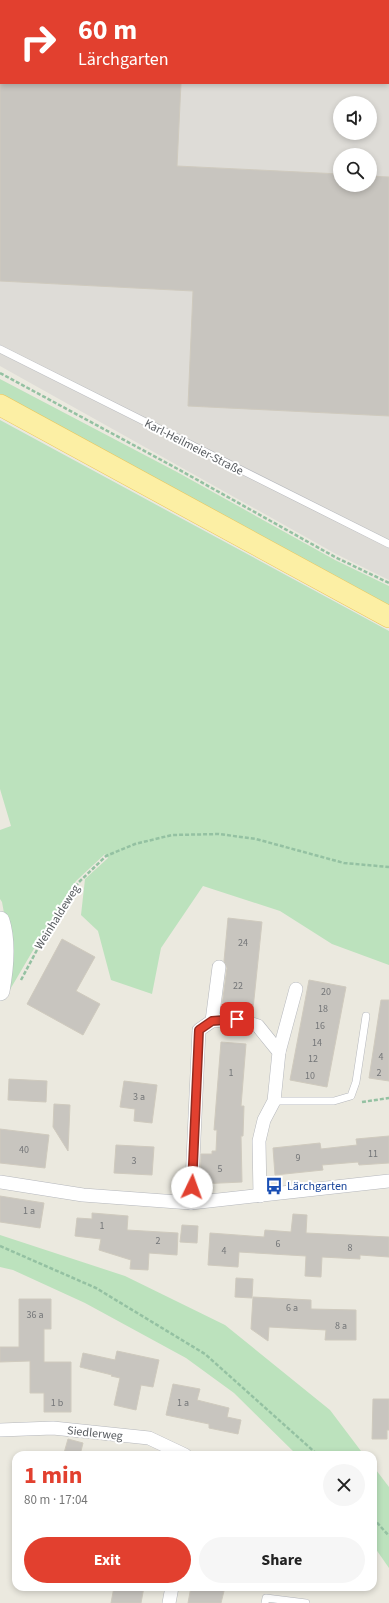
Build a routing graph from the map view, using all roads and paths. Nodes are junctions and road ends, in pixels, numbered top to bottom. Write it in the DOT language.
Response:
graph roads {
  1 [pos="0,349"];
  2 [pos="0,373"];
  3 [pos="0,405"];
  4 [pos="389,544"];
  5 [pos="389,583"];
  6 [pos="389,617"];
  7 [pos="389,867"];
  8 [pos="0,921"];
  9 [pos="219,967"];
  10 [pos="19,984"];
  11 [pos="296,989"];
  12 [pos="0,991"];
  13 [pos="366,1016"];
  14 [pos="212,1021"];
  15 [pos="279,1052"];
  16 [pos="351,1096"];
  17 [pos="389,1098"];
  18 [pos="274,1101"];
  19 [pos="389,1181"];
  20 [pos="0,1182"];
  21 [pos="260,1196"];
  22 [pos="191,1202"];
  23 [pos="0,1246"];
  24 [pos="0,1430"];
  25 [pos="177,1451"];
  26 [pos="314,1451"];
  27 [pos="377,1522"];
  28 [pos="389,1536"];
  29 [pos="171,1591"];
  30 [pos="169,1603"];
  31 [pos="265,1603"];
  32 [pos="306,1603"];
  1 -- 4 [label="lane, Karl-Heilmeier-Straße"];
  2 -- 5 [label="path"];
  3 -- 6 [label="main road"];
  7 -- 10 [label="path, Weinhaldeweg"];
  8 -- 12 [label="main road"];
  9 -- 14 [label="street"];
  11 -- 15 [label="street"];
  13 -- 16 [label="lane"];
  14 -- 15 [label="street"];
  14 -- 22 [label="street"];
  15 -- 18 [label="street"];
  16 -- 17 [label="path"];
  16 -- 18 [label="lane"];
  18 -- 21 [label="street"];
  19 -- 21 [label="street"];
  20 -- 22 [label="street"];
  21 -- 22 [label="street"];
  23 -- 26 [label="path"];
  24 -- 25 [label="street, Siedlerweg"];
  27 -- 28 [label="path"];
  29 -- 30 [label="street"];
  31 -- 32 [label="lane"];
}
